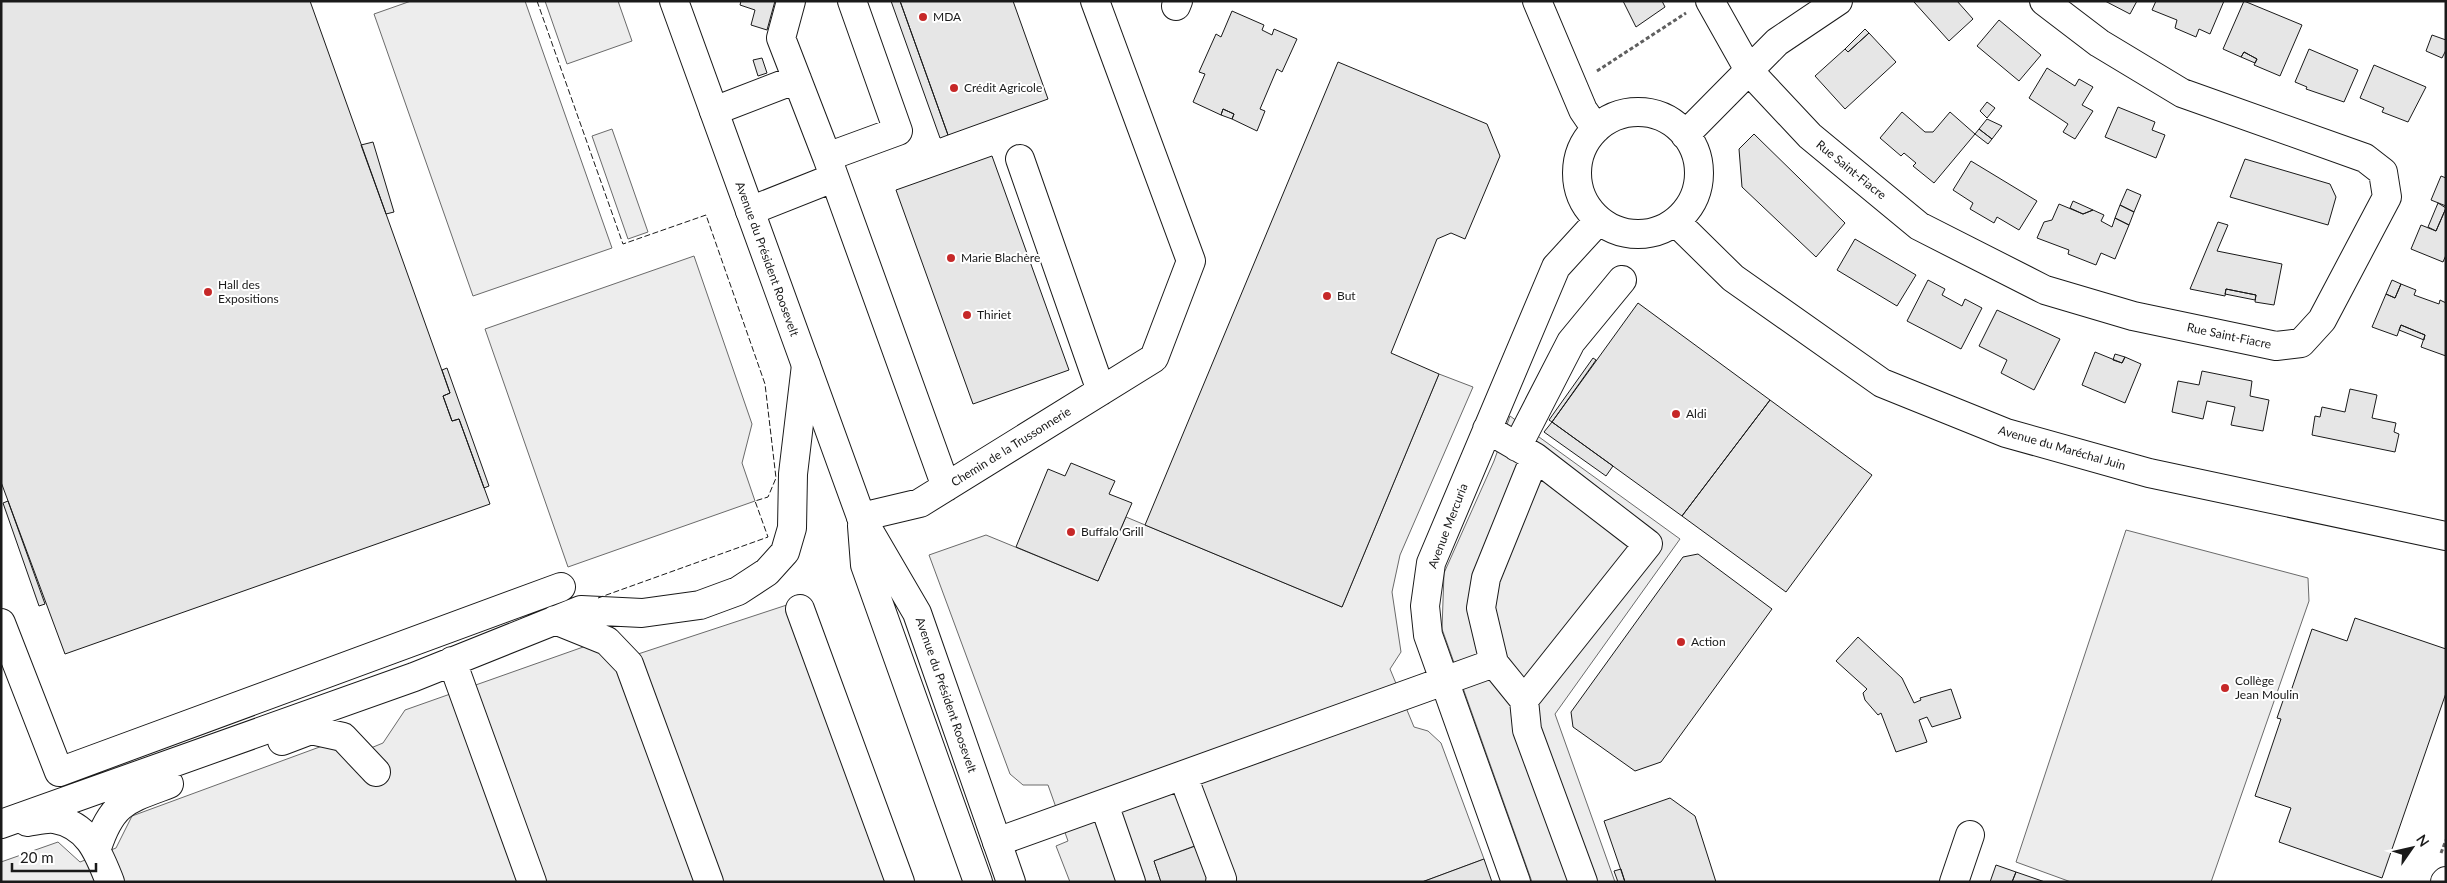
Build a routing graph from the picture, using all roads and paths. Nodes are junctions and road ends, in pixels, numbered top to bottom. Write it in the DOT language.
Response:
graph roads {
  1 [pos="674,1"];
  2 [pos="791,1"];
  3 [pos="852,1"];
  4 [pos="1095,1"];
  5 [pos="1537,1"];
  6 [pos="1838,1"];
  7 [pos="2044,1"];
  8 [pos="1699,7"];
  9 [pos="1750,72"];
  10 [pos="798,79"];
  11 [pos="1573,86"];
  12 [pos="714,110"];
  13 [pos="1596,129"];
  14 [pos="1686,135"];
  15 [pos="1020,159"];
  16 [pos="830,168"];
  17 [pos="750,212"];
  18 [pos="1599,220"];
  19 [pos="1676,222"];
  20 [pos="1622,280"];
  21 [pos="806,364"];
  22 [pos="1100,391"];
  23 [pos="1487,429"];
  24 [pos="1526,452"];
  25 [pos="946,487"];
  26 [pos="861,517"];
  27 [pos="2446,536"];
  28 [pos="561,587"];
  29 [pos="800,609"];
  30 [pos="555,620"];
  31 [pos="4,641"];
  32 [pos="452,661"];
  33 [pos="1494,664"];
  34 [pos="1444,682"];
  35 [pos="1524,700"];
  36 [pos="376,772"];
  37 [pos="1183,776"];
  38 [pos="1104,804"];
  39 [pos="2,824"];
  40 [pos="1970,835"];
  41 [pos="997,842"];
  42 [pos="97,848"];
  43 [pos="110,882"];
  44 [pos="532,882"];
  45 [pos="709,882"];
  46 [pos="900,882"];
  47 [pos="978,882"];
  48 [pos="1011,882"];
  49 [pos="1131,882"];
  50 [pos="1220,882"];
  51 [pos="1516,882"];
  52 [pos="1583,882"];
  53 [pos="1954,882"];
  1 -- 12 [label="street, Avenue du Président Roosevelt"];
  2 -- 10 [label="street"];
  3 -- 16 [label="street"];
  4 -- 22 [label="street, Chemin de la Trussonnerie"];
  5 -- 11 [label="street"];
  6 -- 9 [label="street"];
  7 -- 9 [label="street, Rue Saint-Fiacre"];
  8 -- 9 [label="street, Rue Saint-Fiacre"];
  8 -- 11 [label="path"];
  9 -- 14 [label="street"];
  10 -- 12 [label="street"];
  10 -- 16 [label="street"];
  11 -- 13 [label="street"];
  12 -- 17 [label="street, Avenue du Président Roosevelt"];
  13 -- 14 [label="street"];
  13 -- 18 [label="street"];
  14 -- 19 [label="street"];
  15 -- 22 [label="street"];
  16 -- 17 [label="street"];
  16 -- 25 [label="street"];
  17 -- 21 [label="street, Avenue du Président Roosevelt"];
  18 -- 19 [label="street"];
  18 -- 23 [label="street, Avenue Mercuria"];
  19 -- 27 [label="street, Avenue du Maréchal Juin"];
  20 -- 24 [label="street"];
  21 -- 26 [label="street, Avenue du Président Roosevelt"];
  21 -- 30 [label="street"];
  22 -- 25 [label="street, Chemin de la Trussonnerie"];
  23 -- 24 [label="street"];
  23 -- 34 [label="street, Avenue Mercuria"];
  24 -- 33 [label="street"];
  24 -- 35 [label="street"];
  25 -- 26 [label="street, Chemin de la Trussonnerie"];
  26 -- 41 [label="street, Avenue du Président Roosevelt"];
  26 -- 47 [label="street, Avenue du Président Roosevelt"];
  28 -- 31 [label="street"];
  29 -- 46 [label="street"];
  30 -- 32 [label="street"];
  30 -- 45 [label="street"];
  32 -- 39 [label="street"];
  32 -- 44 [label="street"];
  33 -- 34 [label="street"];
  33 -- 35 [label="street"];
  34 -- 37 [label="street"];
  34 -- 51 [label="street, Avenue Mercuria"];
  35 -- 52 [label="street"];
  36 -- 42 [label="street"];
  37 -- 38 [label="street"];
  37 -- 50 [label="street"];
  38 -- 41 [label="street"];
  38 -- 49 [label="street"];
  39 -- 42 [label="street"];
  40 -- 53 [label="street"];
  41 -- 48 [label="street, Avenue du Président Roosevelt"];
  42 -- 43 [label="street"];
}
